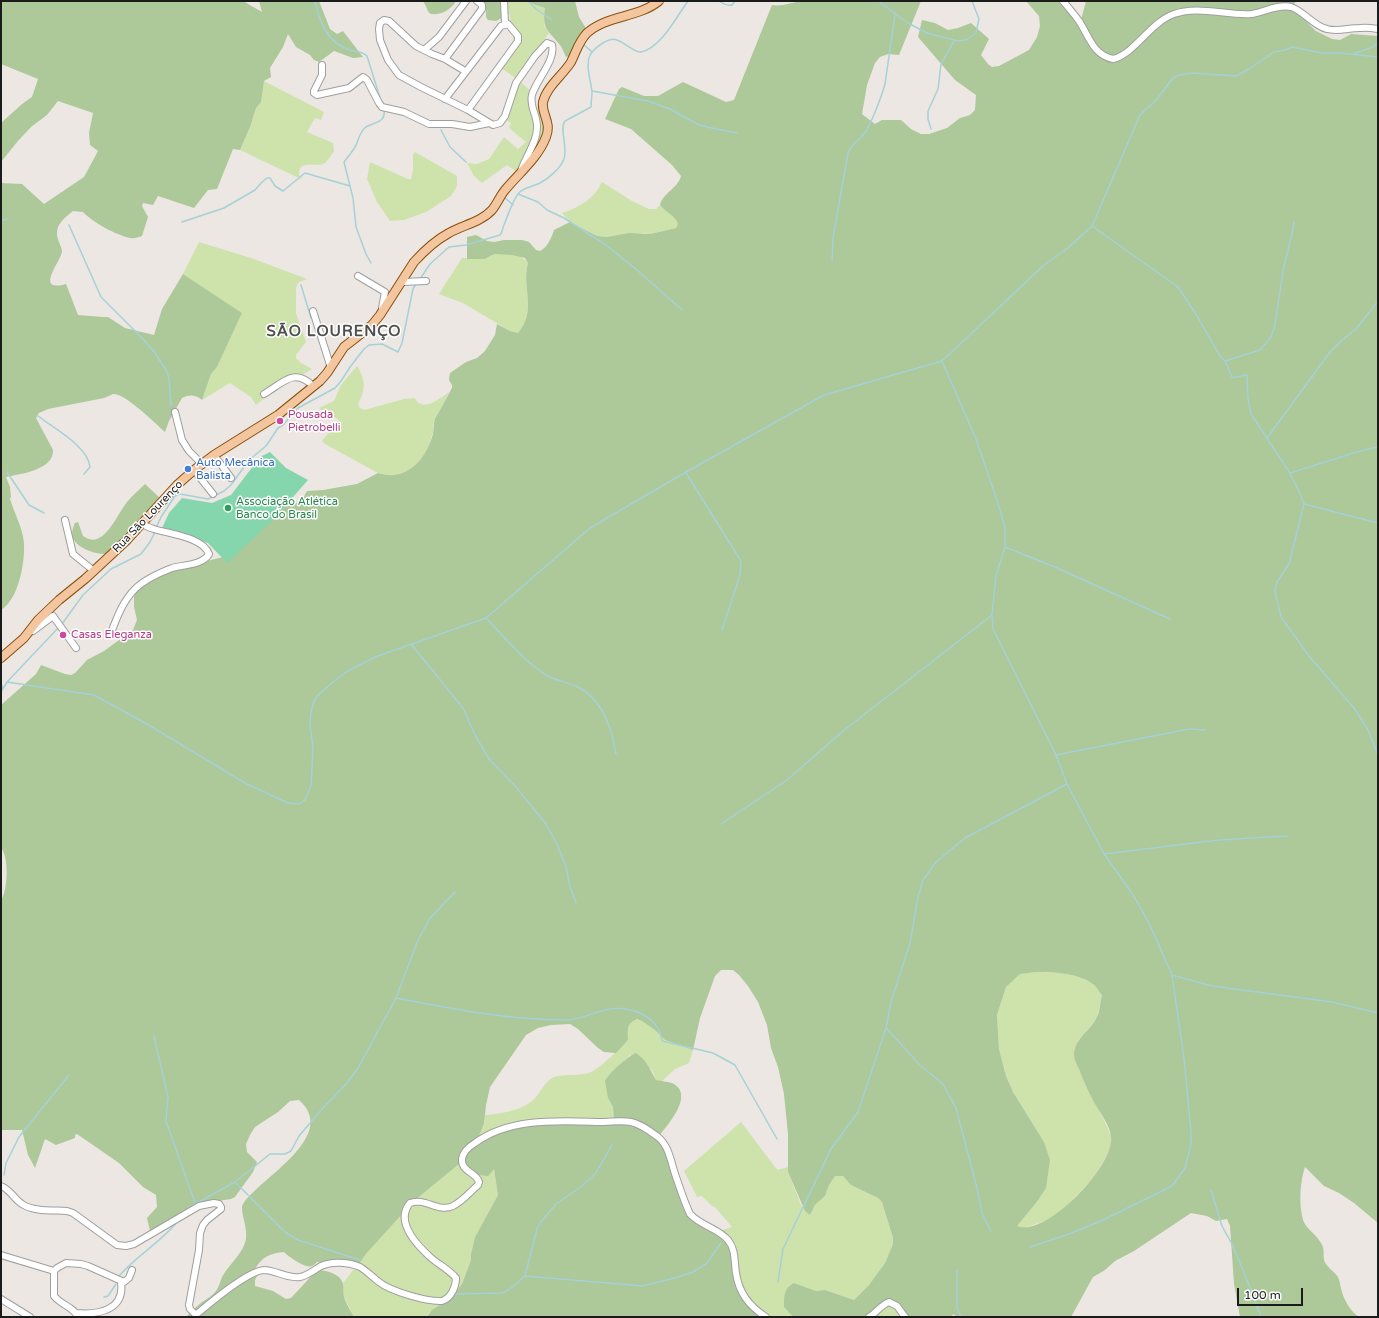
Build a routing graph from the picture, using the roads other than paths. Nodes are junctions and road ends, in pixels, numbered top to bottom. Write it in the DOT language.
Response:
graph roads {
  1 [pos="466,1"];
  2 [pos="477,1"];
  3 [pos="504,1"];
  4 [pos="659,1"];
  5 [pos="1063,1"];
  6 [pos="506,24"];
  7 [pos="1378,29"];
  8 [pos="424,50"];
  9 [pos="445,59"];
  10 [pos="322,65"];
  11 [pos="465,71"];
  12 [pos="445,98"];
  13 [pos="468,110"];
  14 [pos="489,123"];
  15 [pos="520,172"];
  16 [pos="358,276"];
  17 [pos="421,281"];
  18 [pos="402,282"];
  19 [pos="313,311"];
  20 [pos="380,315"];
  21 [pos="331,368"];
  22 [pos="313,386"];
  23 [pos="264,394"];
  24 [pos="175,412"];
  25 [pos="214,456"];
  26 [pos="202,464"];
  27 [pos="194,470"];
  28 [pos="231,478"];
  29 [pos="213,494"];
  30 [pos="65,520"];
  31 [pos="142,524"];
  32 [pos="94,571"];
  33 [pos="111,633"];
  34 [pos="24,638"];
  35 [pos="76,648"];
  36 [pos="1,658"];
  37 [pos="1,1186"];
  38 [pos="1,1255"];
  39 [pos="132,1270"];
  40 [pos="54,1271"];
  41 [pos="121,1282"];
  42 [pos="1,1299"];
  43 [pos="77,1315"];
  44 [pos="30,1317"];
  45 [pos="766,1317"];
  46 [pos="869,1317"];
  47 [pos="905,1317"];
  1 -- 8 [label="street"];
  2 -- 9 [label="street"];
  3 -- 6 [label="street"];
  4 -- 15 [label="main road, Rua São Lourenço"];
  5 -- 7 [label="street"];
  6 -- 11 [label="street"];
  6 -- 13 [label="street"];
  8 -- 9 [label="street"];
  8 -- 12 [label="street"];
  9 -- 11 [label="street"];
  10 -- 14 [label="street"];
  11 -- 12 [label="street"];
  12 -- 13 [label="street"];
  13 -- 14 [label="street"];
  14 -- 15 [label="street"];
  15 -- 18 [label="main road, Rua São Lourenço"];
  16 -- 20 [label="street"];
  17 -- 18 [label="street"];
  18 -- 20 [label="main road, Rua São Lourenço"];
  19 -- 21 [label="street"];
  20 -- 21 [label="main road, Rua São Lourenço"];
  21 -- 22 [label="main road, Rua São Lourenço"];
  22 -- 23 [label="street"];
  22 -- 25 [label="main road, Rua São Lourenço"];
  24 -- 26 [label="street"];
  25 -- 26 [label="main road, Rua São Lourenço"];
  25 -- 28 [label="street"];
  26 -- 27 [label="main road, Rua São Lourenço"];
  27 -- 29 [label="street"];
  27 -- 31 [label="main road, Rua São Lourenço"];
  30 -- 32 [label="street"];
  31 -- 32 [label="main road, Rua São Lourenço"];
  31 -- 33 [label="street"];
  32 -- 34 [label="main road, Rua São Lourenço"];
  34 -- 35 [label="street"];
  34 -- 36 [label="main road, Rua São Lourenço"];
  37 -- 45 [label="street"];
  38 -- 40 [label="street"];
  39 -- 41 [label="street"];
  40 -- 41 [label="street"];
  40 -- 43 [label="street"];
  41 -- 43 [label="street"];
  42 -- 44 [label="street"];
  46 -- 47 [label="street"];
}
